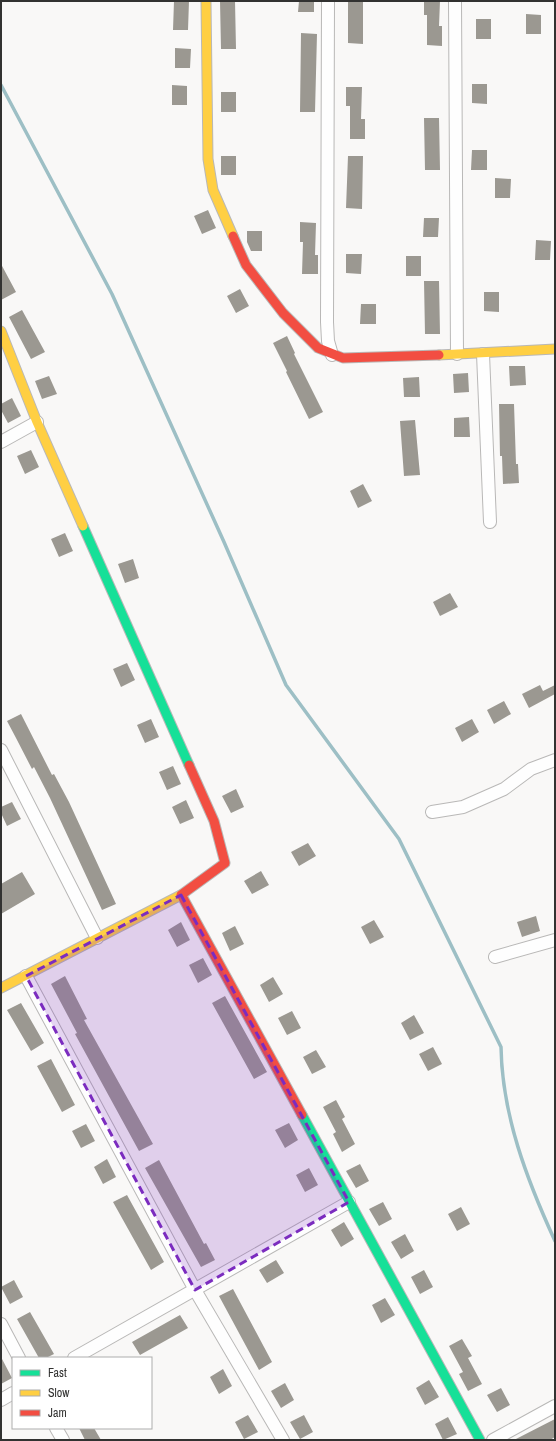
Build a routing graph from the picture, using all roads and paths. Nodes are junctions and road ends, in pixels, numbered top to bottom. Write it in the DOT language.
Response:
graph roads {
  1 [pos="206,1"];
  2 [pos="328,1"];
  3 [pos="455,1"];
  4 [pos="1,331"];
  5 [pos="555,349"];
  6 [pos="458,354"];
  7 [pos="483,354"];
  8 [pos="332,355"];
  9 [pos="37,422"];
  10 [pos="1,442"];
  11 [pos="490,522"];
  12 [pos="1,750"];
  13 [pos="555,760"];
  14 [pos="432,812"];
  15 [pos="181,895"];
  16 [pos="97,938"];
  17 [pos="555,940"];
  18 [pos="495,957"];
  19 [pos="26,976"];
  20 [pos="1,988"];
  21 [pos="349,1202"];
  22 [pos="195,1290"];
  23 [pos="1,1324"];
  24 [pos="18,1357"];
  25 [pos="76,1357"];
  26 [pos="12,1394"];
  27 [pos="1,1400"];
  28 [pos="555,1406"];
  29 [pos="57,1429"];
  30 [pos="63,1440"];
  31 [pos="283,1440"];
  32 [pos="480,1440"];
  33 [pos="493,1440"];
  1 -- 8 [label="street"];
  2 -- 8 [label="street"];
  3 -- 6 [label="street"];
  4 -- 9 [label="street"];
  5 -- 7 [label="street"];
  6 -- 7 [label="street"];
  6 -- 8 [label="street"];
  7 -- 11 [label="street"];
  9 -- 10 [label="street"];
  9 -- 15 [label="street"];
  12 -- 16 [label="street"];
  13 -- 14 [label="street"];
  15 -- 16 [label="street"];
  15 -- 21 [label="street"];
  16 -- 19 [label="street"];
  17 -- 18 [label="street"];
  19 -- 20 [label="street"];
  19 -- 22 [label="street"];
  21 -- 22 [label="street"];
  21 -- 32 [label="street"];
  22 -- 25 [label="street"];
  22 -- 31 [label="street"];
  23 -- 24 [label="street"];
  26 -- 27 [label="street"];
  28 -- 33 [label="street"];
  29 -- 30 [label="street"];
}
